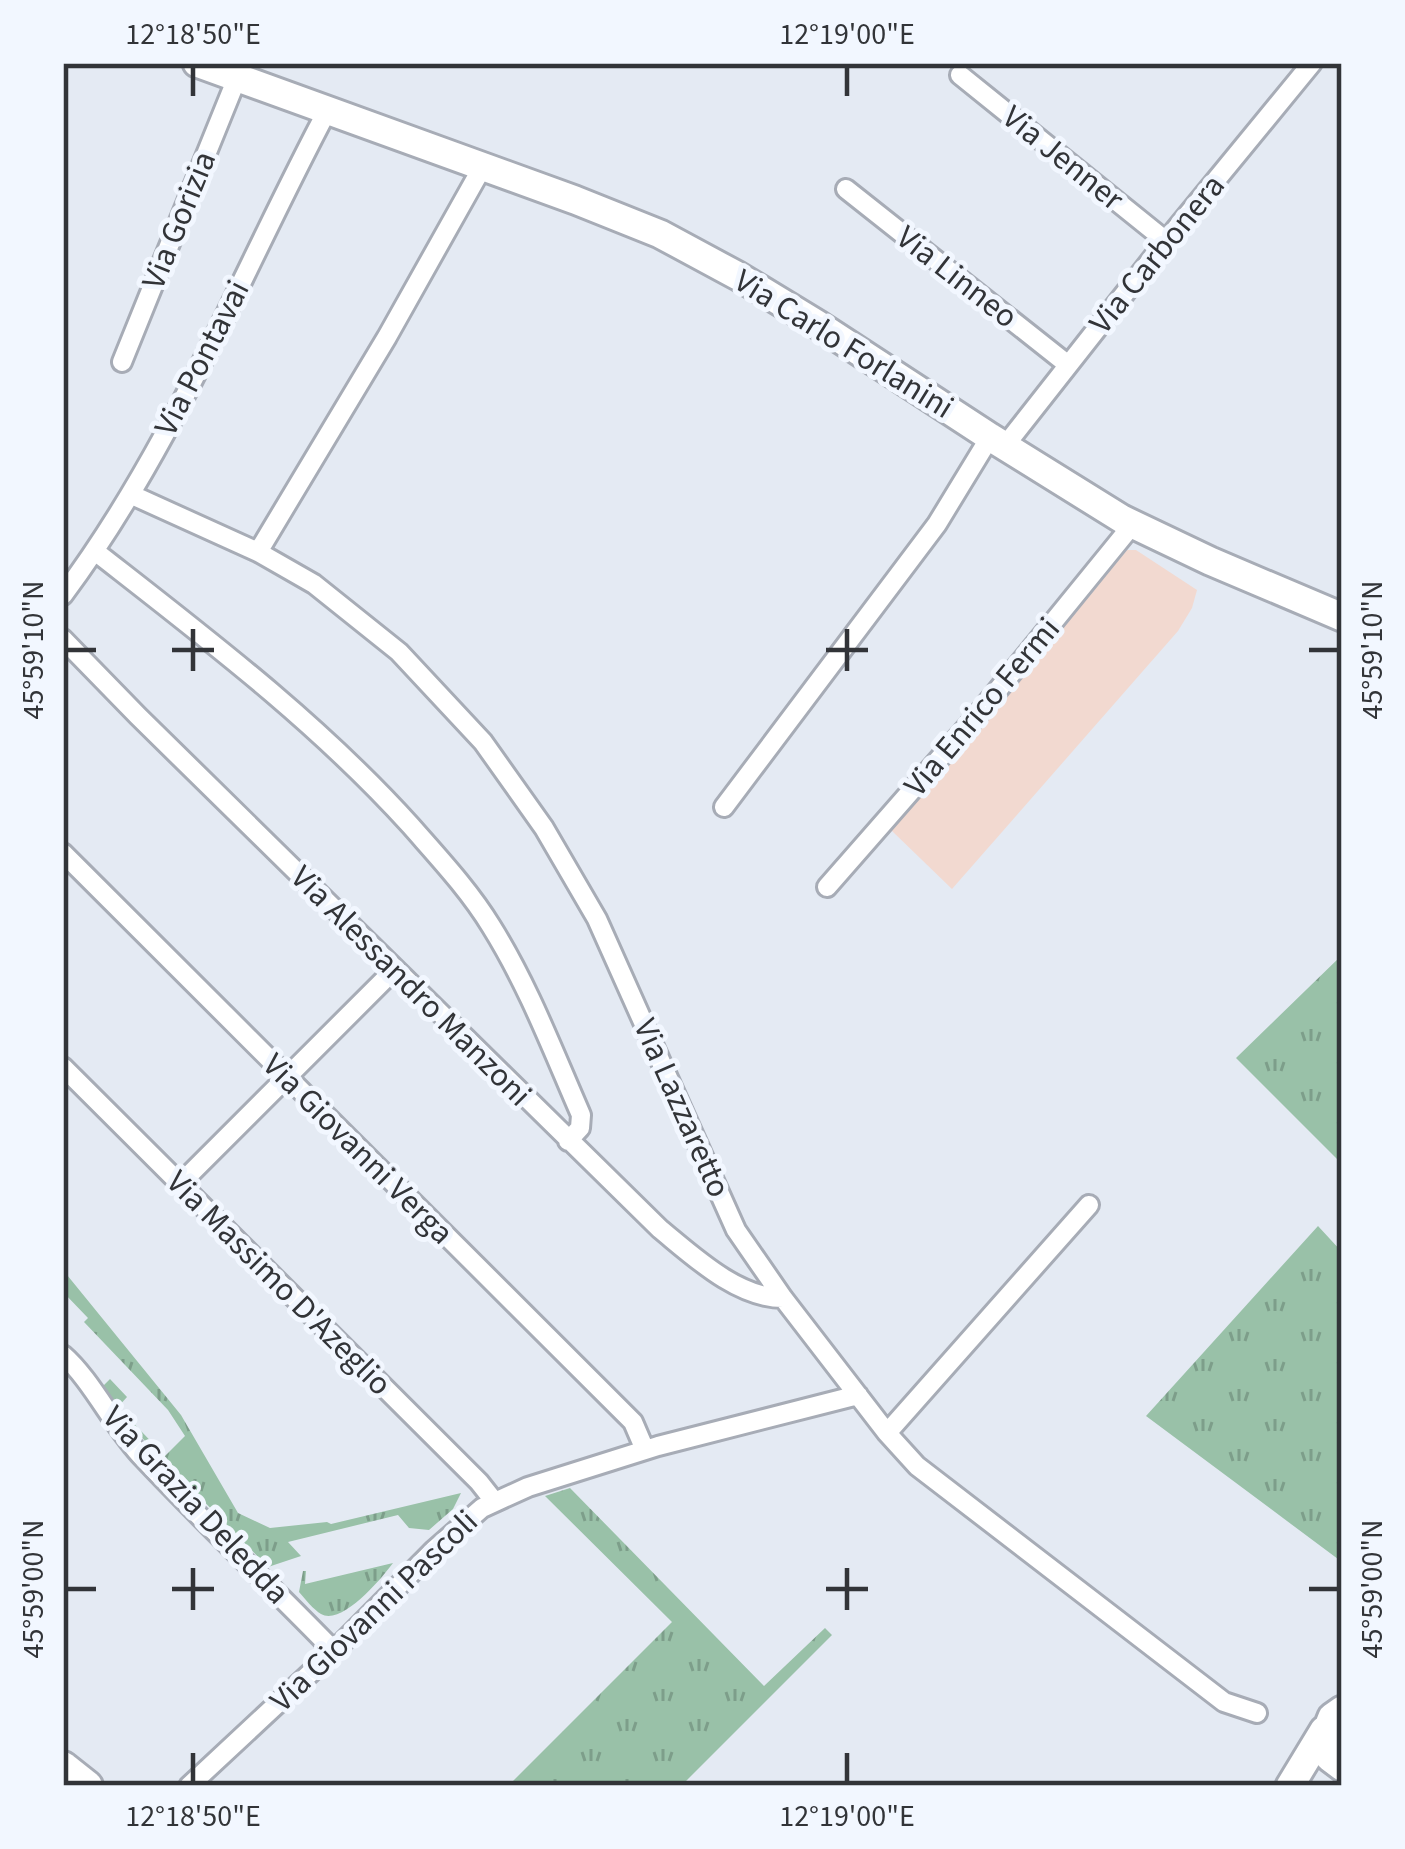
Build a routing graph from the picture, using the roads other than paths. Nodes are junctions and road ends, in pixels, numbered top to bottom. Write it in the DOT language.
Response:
graph roads {
  1 [pos="196,63"];
  2 [pos="1312,63"];
  3 [pos="960,75"];
  4 [pos="237,78"];
  5 [pos="326,112"];
  6 [pos="483,166"];
  7 [pos="846,189"];
  8 [pos="1166,241"];
  9 [pos="122,362"];
  10 [pos="1067,364"];
  11 [pos="997,442"];
  12 [pos="132,495"];
  13 [pos="1133,524"];
  14 [pos="95,552"];
  15 [pos="258,552"];
  16 [pos="63,596"];
  17 [pos="1342,616"];
  18 [pos="63,639"];
  19 [pos="724,807"];
  20 [pos="63,853"];
  21 [pos="827,887"];
  22 [pos="394,970"];
  23 [pos="63,1067"];
  24 [pos="287,1077"];
  25 [pos="568,1141"];
  26 [pos="180,1184"];
  27 [pos="1089,1205"];
  28 [pos="783,1298"];
  29 [pos="63,1355"];
  30 [pos="858,1395"];
  31 [pos="887,1433"];
  32 [pos="645,1450"];
  33 [pos="494,1501"];
  34 [pos="334,1651"];
  35 [pos="1257,1713"];
  36 [pos="1334,1718"];
  37 [pos="1342,1770"];
  38 [pos="189,1786"];
  39 [pos="1290,1786"];
  40 [pos="1315,1786"];
  1 -- 4 [label="street, Via Carlo Forlanini"];
  2 -- 8 [label="street, Via Carbonera"];
  3 -- 8 [label="street, Via Jenner"];
  4 -- 5 [label="street, Via Carlo Forlanini"];
  4 -- 9 [label="street, Via Gorizia"];
  5 -- 6 [label="street, Via Carlo Forlanini"];
  5 -- 12 [label="street, Via Pontavai"];
  6 -- 11 [label="street, Via Carlo Forlanini"];
  6 -- 15 [label="street"];
  7 -- 10 [label="street, Via Linneo"];
  8 -- 10 [label="street, Via Carbonera"];
  10 -- 11 [label="street, Via Carbonera"];
  11 -- 13 [label="street, Via Carlo Forlanini"];
  11 -- 19 [label="street, Via Carbonera"];
  12 -- 14 [label="street, Via Pontavai"];
  12 -- 15 [label="street, Via Lazzaretto"];
  13 -- 17 [label="street, Via Carlo Forlanini"];
  13 -- 21 [label="street, Via Enrico Fermi"];
  14 -- 16 [label="street, Via Pontavai"];
  14 -- 25 [label="street"];
  15 -- 28 [label="street, Via Lazzaretto"];
  18 -- 22 [label="street, Via Alessandro Manzoni"];
  20 -- 24 [label="street, Via Giovanni Verga"];
  22 -- 24 [label="street"];
  22 -- 25 [label="street, Via Alessandro Manzoni"];
  23 -- 26 [label="street, Via Massimo D'Azeglio"];
  24 -- 26 [label="street"];
  24 -- 32 [label="street, Via Giovanni Verga"];
  25 -- 28 [label="street, Via Alessandro Manzoni"];
  26 -- 33 [label="street, Via Massimo D'Azeglio"];
  27 -- 31 [label="street"];
  28 -- 30 [label="street, Via Lazzaretto"];
  29 -- 34 [label="street, Via Grazia Deledda"];
  30 -- 31 [label="street, Via Lazzaretto"];
  30 -- 32 [label="street, Via Giovanni Pascoli"];
  31 -- 35 [label="street, Via Lazzaretto"];
  32 -- 33 [label="street, Via Giovanni Pascoli"];
  33 -- 34 [label="street, Via Giovanni Pascoli"];
  34 -- 38 [label="street, Via Giovanni Pascoli"];
  36 -- 37 [label="street"];
  36 -- 39 [label="street"];
  37 -- 40 [label="street"];
}
